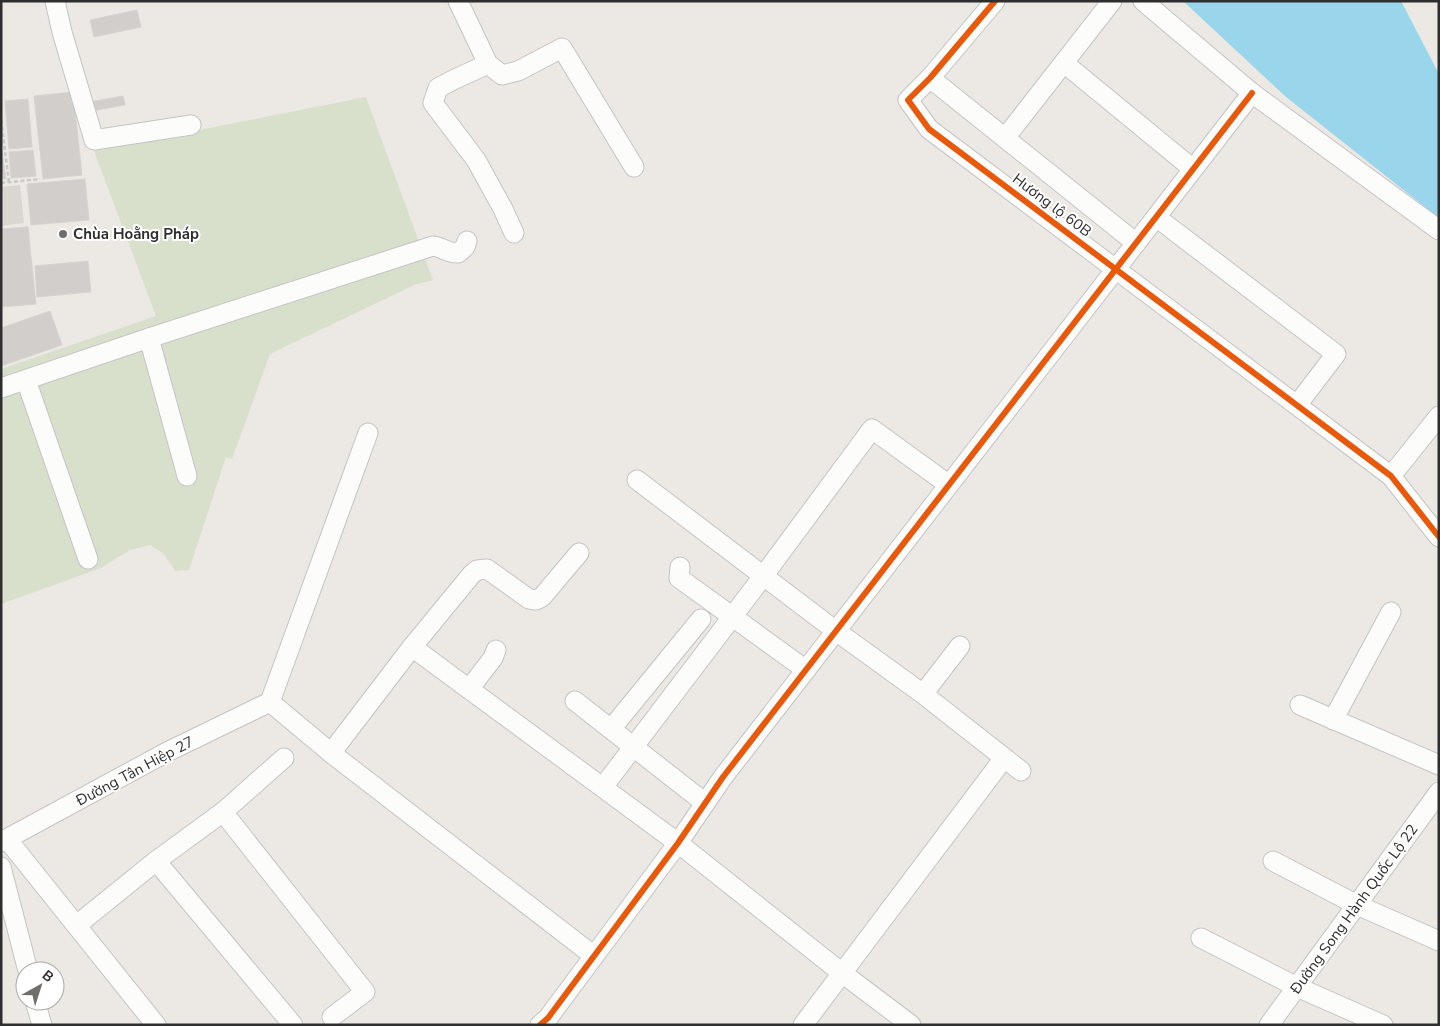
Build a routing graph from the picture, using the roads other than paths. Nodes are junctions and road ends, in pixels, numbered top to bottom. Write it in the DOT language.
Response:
graph roads {
  1 [pos="55,1"];
  2 [pos="458,1"];
  3 [pos="995,1"];
  4 [pos="1112,1"];
  5 [pos="1143,1"];
  6 [pos="1064,63"];
  7 [pos="488,64"];
  8 [pos="930,78"];
  9 [pos="1252,93"];
  10 [pos="191,125"];
  11 [pos="1005,138"];
  12 [pos="634,167"];
  13 [pos="1193,169"];
  14 [pos="1156,217"];
  15 [pos="1439,230"];
  16 [pos="514,233"];
  17 [pos="467,241"];
  18 [pos="1136,243"];
  19 [pos="1115,268"];
  20 [pos="149,338"];
  21 [pos="26,380"];
  22 [pos="1,388"];
  23 [pos="1297,405"];
  24 [pos="1439,416"];
  25 [pos="368,433"];
  26 [pos="187,476"];
  27 [pos="1391,476"];
  28 [pos="637,480"];
  29 [pos="949,485"];
  30 [pos="1439,537"];
  31 [pos="579,553"];
  32 [pos="88,559"];
  33 [pos="680,567"];
  34 [pos="764,575"];
  35 [pos="1391,612"];
  36 [pos="732,616"];
  37 [pos="701,619"];
  38 [pos="836,631"];
  39 [pos="960,646"];
  40 [pos="412,648"];
  41 [pos="496,650"];
  42 [pos="806,670"];
  43 [pos="469,689"];
  44 [pos="923,694"];
  45 [pos="270,702"];
  46 [pos="574,702"];
  47 [pos="1300,705"];
  48 [pos="1333,720"];
  49 [pos="611,729"];
  50 [pos="633,747"];
  51 [pos="331,753"];
  52 [pos="284,758"];
  53 [pos="1004,758"];
  54 [pos="1439,765"];
  55 [pos="1020,771"];
  56 [pos="603,787"];
  57 [pos="1439,792"];
  58 [pos="705,803"];
  59 [pos="223,812"];
  60 [pos="4,841"];
  61 [pos="678,843"];
  62 [pos="156,861"];
  63 [pos="1273,861"];
  64 [pos="1,867"];
  65 [pos="1357,905"];
  66 [pos="77,925"];
  67 [pos="1201,938"];
  68 [pos="1439,941"];
  69 [pos="594,956"];
  70 [pos="25,961"];
  71 [pos="842,973"];
  72 [pos="1297,987"];
  73 [pos="38,1011"];
  74 [pos="331,1022"];
  75 [pos="42,1025"];
  76 [pos="156,1025"];
  77 [pos="293,1025"];
  78 [pos="540,1025"];
  79 [pos="803,1025"];
  80 [pos="911,1025"];
  81 [pos="1269,1025"];
  82 [pos="1384,1025"];
  1 -- 10 [label="street"];
  2 -- 7 [label="street"];
  3 -- 8 [label="street, Hương lộ 60B"];
  4 -- 6 [label="street"];
  5 -- 9 [label="street"];
  6 -- 11 [label="street"];
  6 -- 13 [label="street"];
  7 -- 12 [label="street"];
  7 -- 16 [label="street"];
  8 -- 11 [label="street"];
  8 -- 19 [label="street, Hương lộ 60B"];
  9 -- 13 [label="street"];
  9 -- 15 [label="street"];
  11 -- 18 [label="street"];
  13 -- 14 [label="street"];
  14 -- 18 [label="street"];
  14 -- 23 [label="street"];
  17 -- 20 [label="street"];
  18 -- 19 [label="street"];
  19 -- 23 [label="street"];
  19 -- 29 [label="street"];
  20 -- 21 [label="street"];
  20 -- 26 [label="street"];
  21 -- 22 [label="street"];
  21 -- 32 [label="street"];
  23 -- 27 [label="street"];
  24 -- 27 [label="street"];
  25 -- 45 [label="street"];
  27 -- 30 [label="street"];
  28 -- 34 [label="street"];
  29 -- 34 [label="street"];
  29 -- 38 [label="street"];
  31 -- 40 [label="street"];
  33 -- 36 [label="street"];
  34 -- 36 [label="street"];
  34 -- 38 [label="street"];
  35 -- 48 [label="street"];
  36 -- 42 [label="street"];
  36 -- 50 [label="street"];
  37 -- 49 [label="street"];
  38 -- 42 [label="street"];
  38 -- 44 [label="street"];
  39 -- 44 [label="street"];
  40 -- 43 [label="street"];
  40 -- 51 [label="street"];
  41 -- 43 [label="street"];
  42 -- 58 [label="street"];
  43 -- 56 [label="street"];
  44 -- 53 [label="street"];
  45 -- 51 [label="street"];
  45 -- 60 [label="street, Đường Tân Hiệp 27"];
  46 -- 49 [label="street"];
  47 -- 48 [label="street"];
  48 -- 54 [label="street"];
  49 -- 50 [label="street"];
  50 -- 56 [label="street"];
  50 -- 58 [label="street"];
  51 -- 69 [label="street"];
  52 -- 59 [label="street"];
  53 -- 55 [label="street"];
  53 -- 71 [label="street"];
  56 -- 61 [label="street"];
  57 -- 65 [label="street, Đường Song Hành Quốc Lộ 22"];
  58 -- 61 [label="street"];
  59 -- 62 [label="street"];
  59 -- 74 [label="street"];
  60 -- 66 [label="street"];
  61 -- 69 [label="street"];
  61 -- 71 [label="street"];
  62 -- 66 [label="street"];
  62 -- 77 [label="street"];
  63 -- 65 [label="street"];
  64 -- 70 [label="street"];
  65 -- 68 [label="street"];
  65 -- 72 [label="street, Đường Song Hành Quốc Lộ 22"];
  66 -- 76 [label="street"];
  67 -- 72 [label="street"];
  69 -- 78 [label="street"];
  71 -- 79 [label="street"];
  71 -- 80 [label="street"];
  72 -- 81 [label="street, Đường Song Hành Quốc Lộ 22"];
  72 -- 82 [label="street"];
  73 -- 75 [label="street"];
}
